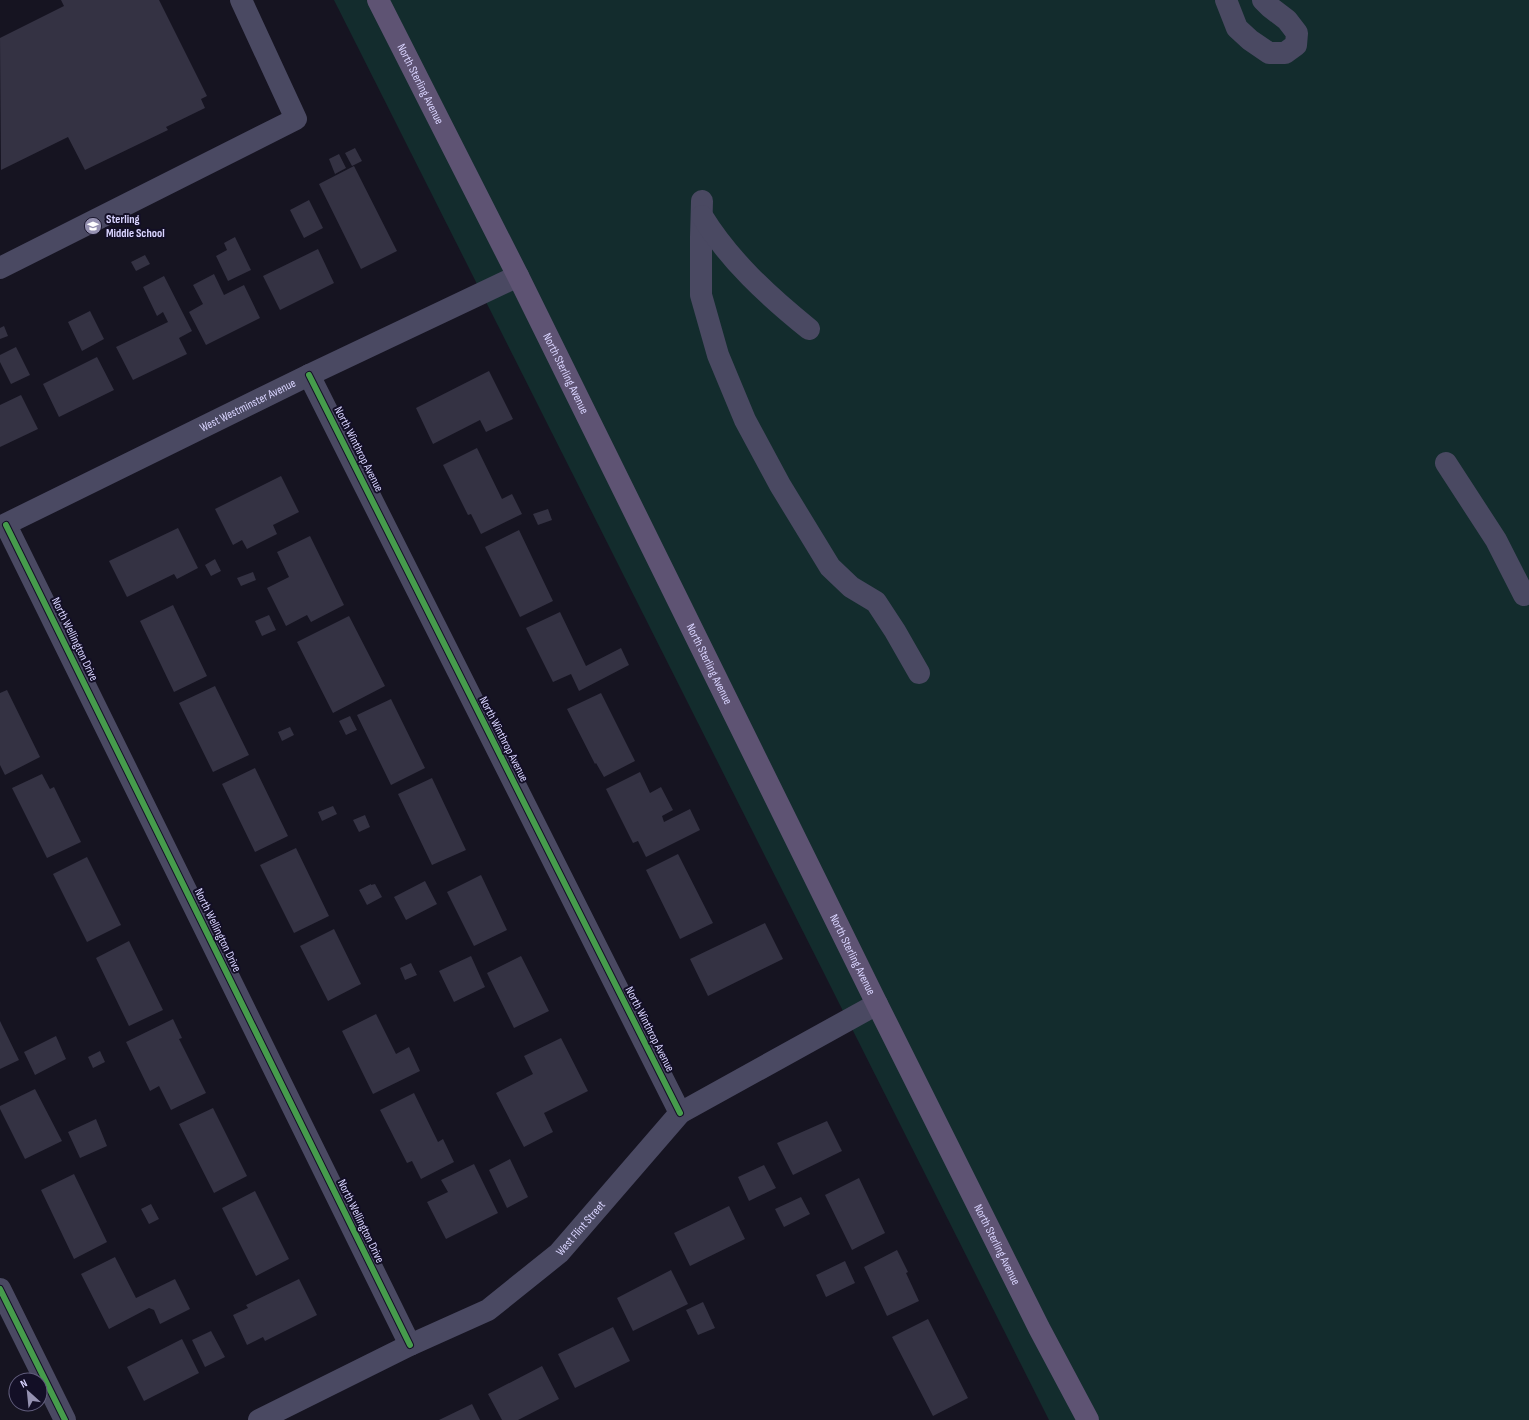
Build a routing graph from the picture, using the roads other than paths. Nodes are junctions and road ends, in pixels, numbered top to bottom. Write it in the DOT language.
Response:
graph roads {
  1 [pos="241,0"];
  2 [pos="378,0"];
  3 [pos="1226,0"];
  4 [pos="1263,0"];
  5 [pos="0,268"];
  6 [pos="518,276"];
  7 [pos="809,329"];
  8 [pos="309,375"];
  9 [pos="1446,463"];
  10 [pos="3,526"];
  11 [pos="1524,595"];
  12 [pos="919,673"];
  13 [pos="877,1004"];
  14 [pos="680,1113"];
  15 [pos="0,1289"];
  16 [pos="1039,1328"];
  17 [pos="410,1345"];
  18 [pos="65,1420"];
  19 [pos="259,1420"];
  20 [pos="1076,1420"];
  21 [pos="1088,1420"];
  1 -- 5 [label="street"];
  2 -- 6 [label="main road, North Sterling Avenue"];
  3 -- 4 [label="street"];
  6 -- 8 [label="street, West Westminster Avenue"];
  6 -- 13 [label="main road, North Sterling Avenue"];
  7 -- 12 [label="street"];
  8 -- 10 [label="street, West Westminster Avenue"];
  8 -- 14 [label="street, North Winthrop Avenue"];
  9 -- 11 [label="street"];
  10 -- 17 [label="street, North Wellington Drive"];
  13 -- 14 [label="street, West Flint Street"];
  13 -- 16 [label="main road, North Sterling Avenue"];
  14 -- 17 [label="street, West Flint Street"];
  15 -- 18 [label="street"];
  16 -- 20 [label="main road, North Sterling Avenue"];
  16 -- 21 [label="main road, North Sterling Avenue"];
  17 -- 19 [label="street, West Flint Street"];
}
